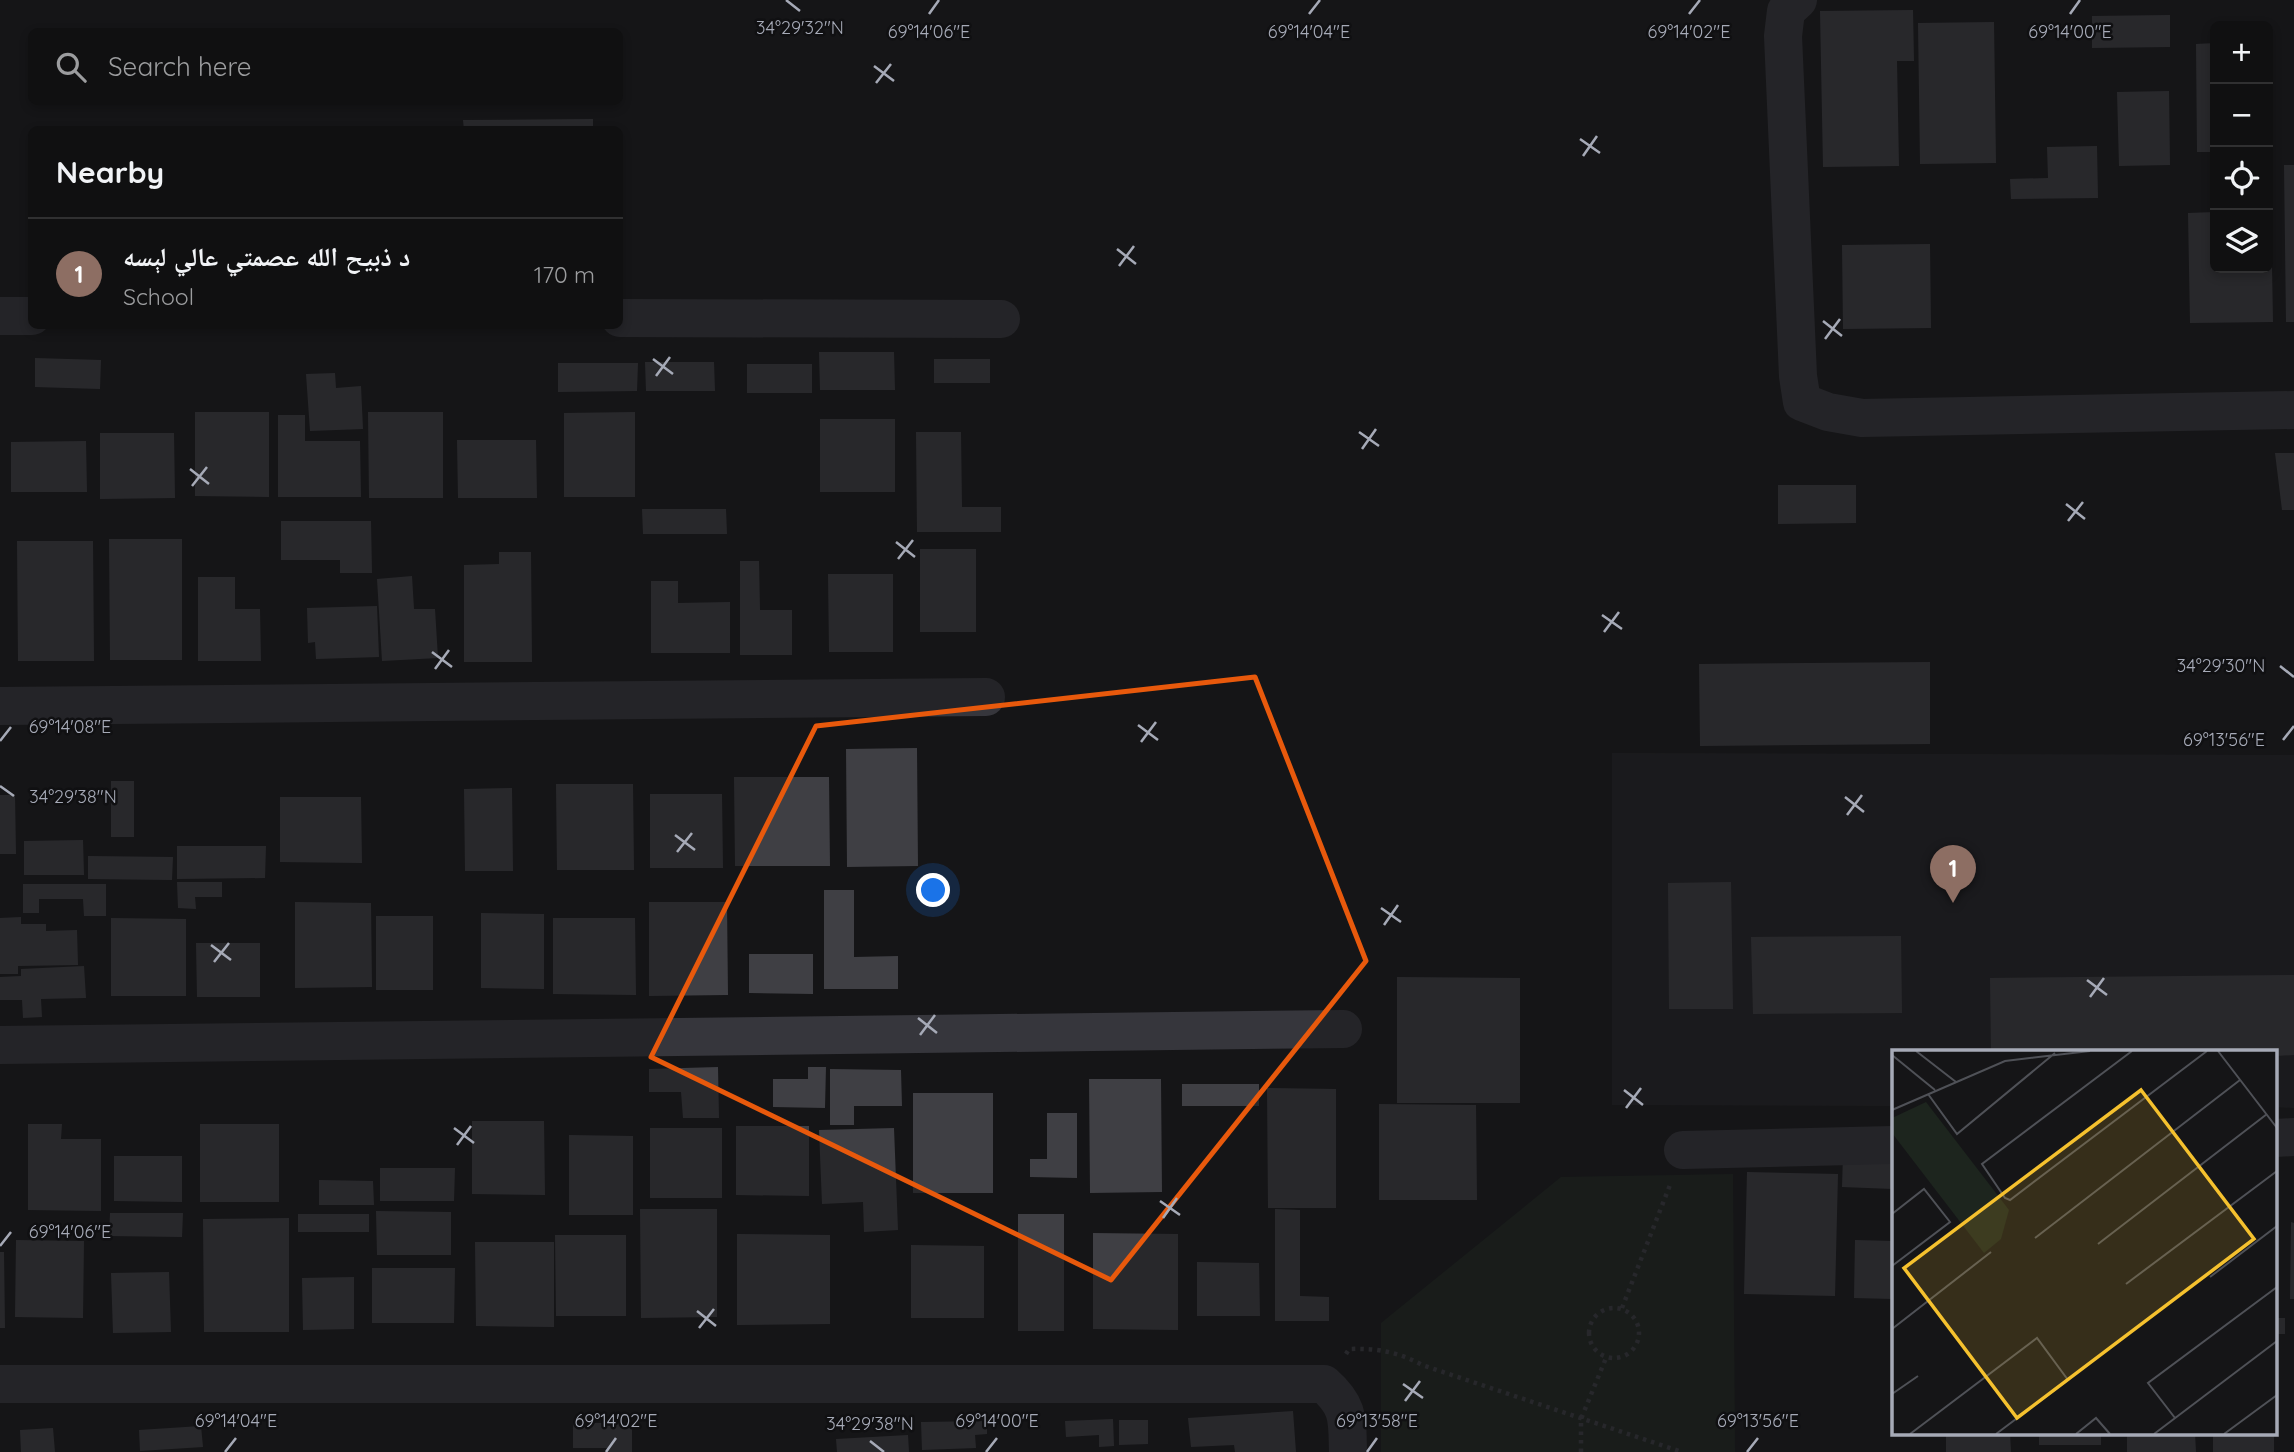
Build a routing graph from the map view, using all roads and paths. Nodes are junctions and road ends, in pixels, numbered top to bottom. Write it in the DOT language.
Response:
graph roads {
  1 [pos="1798,0"];
  2 [pos="0,316"];
  3 [pos="28,316"];
  4 [pos="623,318"];
  5 [pos="1001,319"];
  6 [pos="2294,410"];
  7 [pos="986,697"];
  8 [pos="0,706"];
  9 [pos="1343,1029"];
  10 [pos="0,1045"];
  11 [pos="2294,1137"];
  12 [pos="2276,1138"];
  13 [pos="1892,1145"];
  14 [pos="1684,1150"];
  15 [pos="1622,1308"];
  16 [pos="1606,1358"];
  17 [pos="0,1384"];
  18 [pos="1324,1384"];
  19 [pos="1581,1419"];
  20 [pos="1348,1452"];
  21 [pos="1581,1452"];
  22 [pos="1682,1452"];
  1 -- 6 [label="street"];
  2 -- 3 [label="street"];
  4 -- 5 [label="street"];
  7 -- 8 [label="street"];
  9 -- 10 [label="street"];
  11 -- 12 [label="street"];
  13 -- 14 [label="street"];
  14 -- 15 [label="path"];
  15 -- 16 [label="path"];
  15 -- 16 [label="path"];
  16 -- 19 [label="path"];
  17 -- 18 [label="street"];
  18 -- 19 [label="path"];
  18 -- 20 [label="street"];
  19 -- 21 [label="path"];
  19 -- 22 [label="path"];
}
